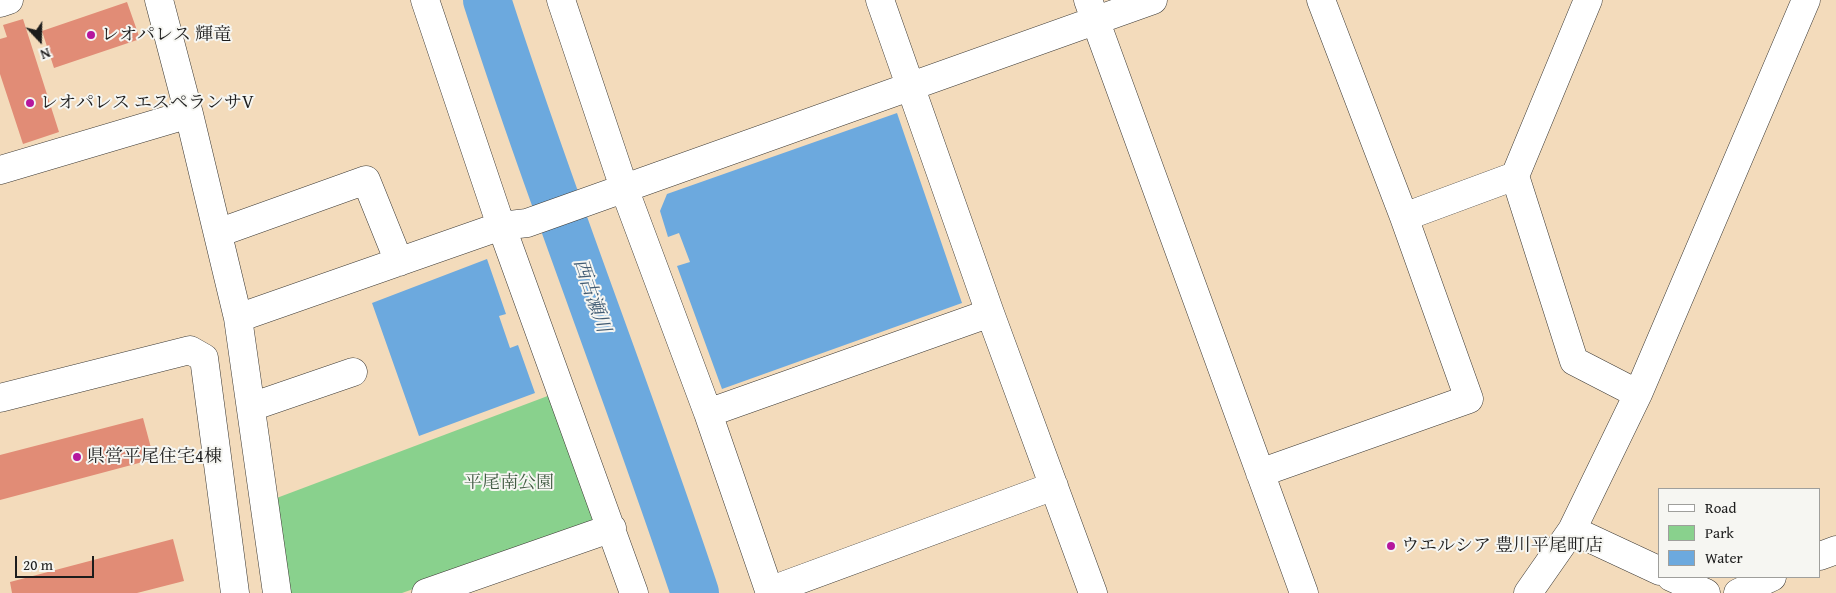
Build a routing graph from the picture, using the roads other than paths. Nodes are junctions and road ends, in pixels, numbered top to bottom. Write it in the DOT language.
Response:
graph roads {
  1 [pos="9,0"];
  2 [pos="159,0"];
  3 [pos="425,0"];
  4 [pos="562,0"];
  5 [pos="880,0"];
  6 [pos="1153,0"];
  7 [pos="1321,0"];
  8 [pos="1588,0"];
  9 [pos="1806,0"];
  10 [pos="0,3"];
  11 [pos="1092,11"];
  12 [pos="912,87"];
  13 [pos="189,114"];
  14 [pos="0,170"];
  15 [pos="1515,176"];
  16 [pos="624,188"];
  17 [pos="1404,217"];
  18 [pos="514,225"];
  19 [pos="218,233"];
  20 [pos="399,262"];
  21 [pos="990,313"];
  22 [pos="238,318"];
  23 [pos="353,372"];
  24 [pos="1638,394"];
  25 [pos="0,398"];
  26 [pos="251,407"];
  27 [pos="708,413"];
  28 [pos="1260,473"];
  29 [pos="1054,486"];
  30 [pos="612,528"];
  31 [pos="1572,530"];
  32 [pos="1836,550"];
  33 [pos="1821,556"];
  34 [pos="1658,570"];
  35 [pos="1673,578"];
  36 [pos="1770,578"];
  37 [pos="769,592"];
  38 [pos="235,593"];
  39 [pos="278,593"];
  40 [pos="426,593"];
  41 [pos="634,593"];
  42 [pos="1093,593"];
  43 [pos="1304,593"];
  44 [pos="1528,593"];
  45 [pos="1706,593"];
  46 [pos="1738,593"];
  1 -- 10 [label="street"];
  2 -- 13 [label="street"];
  3 -- 18 [label="street"];
  4 -- 16 [label="street"];
  5 -- 12 [label="street"];
  6 -- 11 [label="street"];
  7 -- 17 [label="street"];
  8 -- 15 [label="street"];
  9 -- 24 [label="street"];
  11 -- 12 [label="street"];
  11 -- 28 [label="street"];
  12 -- 16 [label="street"];
  12 -- 21 [label="street"];
  13 -- 14 [label="street"];
  13 -- 19 [label="street"];
  15 -- 17 [label="street"];
  15 -- 24 [label="street"];
  16 -- 18 [label="street"];
  16 -- 27 [label="street"];
  17 -- 28 [label="street"];
  18 -- 20 [label="street"];
  18 -- 30 [label="street"];
  19 -- 20 [label="street"];
  19 -- 22 [label="street"];
  20 -- 22 [label="street"];
  21 -- 27 [label="street"];
  21 -- 29 [label="street"];
  22 -- 26 [label="street"];
  23 -- 26 [label="street"];
  24 -- 31 [label="street"];
  25 -- 38 [label="street"];
  26 -- 39 [label="street"];
  27 -- 37 [label="street"];
  28 -- 43 [label="street"];
  29 -- 37 [label="street"];
  29 -- 42 [label="street"];
  30 -- 40 [label="street"];
  30 -- 41 [label="street"];
  31 -- 34 [label="street"];
  31 -- 44 [label="street"];
  32 -- 33 [label="street"];
  35 -- 45 [label="street"];
  36 -- 46 [label="street"];
}
